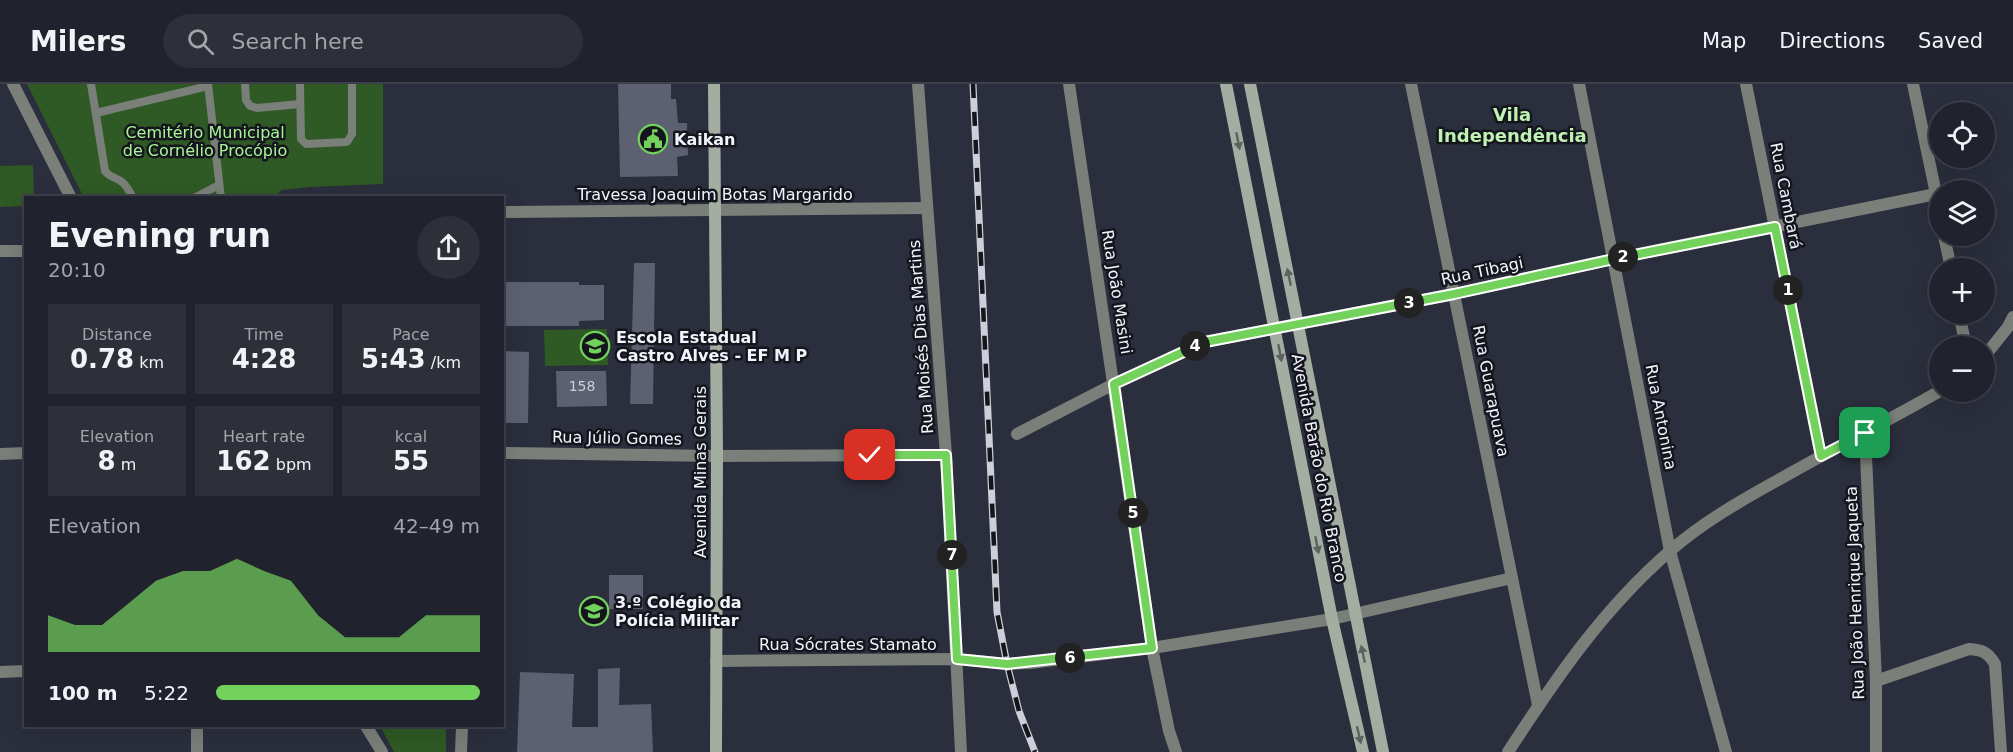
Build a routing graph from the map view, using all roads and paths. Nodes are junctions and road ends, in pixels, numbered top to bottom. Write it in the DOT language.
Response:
graph roads {
  1 [pos="13,84"];
  2 [pos="91,84"];
  3 [pos="245,84"];
  4 [pos="300,84"];
  5 [pos="352,84"];
  6 [pos="714,84"];
  7 [pos="918,84"];
  8 [pos="1069,84"];
  9 [pos="1226,84"];
  10 [pos="1250,84"];
  11 [pos="1411,84"];
  12 [pos="1579,84"];
  13 [pos="1746,84"];
  14 [pos="1913,84"];
  15 [pos="208,85"];
  16 [pos="300,104"];
  17 [pos="96,113"];
  18 [pos="1933,180"];
  19 [pos="219,185"];
  20 [pos="1929,195"];
  21 [pos="70,196"];
  22 [pos="132,196"];
  23 [pos="198,196"];
  24 [pos="221,196"];
  25 [pos="927,208"];
  26 [pos="715,210"];
  27 [pos="504,212"];
  28 [pos="1775,227"];
  29 [pos="0,251"];
  30 [pos="24,251"];
  31 [pos="1614,259"];
  32 [pos="1454,294"];
  33 [pos="2013,317"];
  34 [pos="1299,325"];
  35 [pos="1275,329"];
  36 [pos="1995,343"];
  37 [pos="1114,384"];
  38 [pos="1929,397"];
  39 [pos="1865,433"];
  40 [pos="1017,434"];
  41 [pos="24,453"];
  42 [pos="504,453"];
  43 [pos="0,454"];
  44 [pos="946,455"];
  45 [pos="717,456"];
  46 [pos="1821,456"];
  47 [pos="1670,551"];
  48 [pos="1512,578"];
  49 [pos="1354,614"];
  50 [pos="1332,619"];
  51 [pos="1152,648"];
  52 [pos="957,659"];
  53 [pos="716,661"];
  54 [pos="24,671"];
  55 [pos="0,672"];
  56 [pos="1876,681"];
  57 [pos="1538,705"];
  58 [pos="197,727"];
  59 [pos="367,727"];
  60 [pos="462,727"];
  61 [pos="197,752"];
  62 [pos="382,752"];
  63 [pos="461,752"];
  64 [pos="716,752"];
  65 [pos="961,752"];
  66 [pos="1176,752"];
  67 [pos="1363,752"];
  68 [pos="1383,752"];
  69 [pos="1508,752"];
  70 [pos="1726,752"];
  71 [pos="1876,752"];
  72 [pos="2001,752"];
  1 -- 21 [label="street"];
  2 -- 17 [label="lane"];
  3 -- 16 [label="lane"];
  4 -- 16 [label="lane"];
  5 -- 16 [label="lane"];
  6 -- 26 [label="street, Avenida Minas Gerais"];
  7 -- 25 [label="street, Rua Moisés Dias Martins"];
  8 -- 37 [label="street, Rua João Masini"];
  9 -- 35 [label="street, Avenida Barão do Rio Branco, one-way"];
  34 -- 10 [label="street, Avenida Barão do Rio Branco, one-way"];
  11 -- 32 [label="street, Rua Guarapuava"];
  12 -- 31 [label="street, Rua Antonina"];
  13 -- 28 [label="street, Rua Cambará"];
  14 -- 18 [label="street"];
  15 -- 17 [label="lane"];
  15 -- 19 [label="lane"];
  17 -- 22 [label="lane"];
  19 -- 23 [label="lane"];
  19 -- 24 [label="lane"];
  20 -- 28 [label="street, Rua Tibagi"];
  25 -- 26 [label="street, Travessa Joaquim Botas Margarido"];
  25 -- 44 [label="street, Rua Moisés Dias Martins"];
  26 -- 27 [label="street, Travessa Joaquim Botas Margarido"];
  26 -- 45 [label="street, Avenida Minas Gerais"];
  28 -- 31 [label="street, Rua Tibagi"];
  28 -- 46 [label="street, Rua Cambará"];
  29 -- 30 [label="street"];
  31 -- 32 [label="street, Rua Tibagi"];
  31 -- 47 [label="street, Rua Antonina"];
  32 -- 34 [label="street, Rua Tibagi"];
  32 -- 48 [label="street, Rua Guarapuava"];
  33 -- 36 [label="street"];
  34 -- 35 [label="street, Rua Tibagi"];
  34 -- 49 [label="street, Avenida Barão do Rio Branco"];
  35 -- 37 [label="street, Rua Tibagi"];
  35 -- 50 [label="street, Avenida Barão do Rio Branco, one-way"];
  37 -- 40 [label="street, Rua Tibagi"];
  37 -- 51 [label="street, Rua João Masini"];
  38 -- 39 [label="street"];
  39 -- 46 [label="street"];
  39 -- 56 [label="street, Rua João Henrique Jaqueta"];
  41 -- 43 [label="street"];
  42 -- 45 [label="street, Rua Júlio Gomes"];
  44 -- 45 [label="street, Rua Júlio Gomes"];
  44 -- 52 [label="street, Rua Moisés Dias Martins"];
  45 -- 53 [label="street, Avenida Minas Gerais"];
  46 -- 47 [label="street"];
  47 -- 57 [label="street"];
  47 -- 70 [label="street, Rua Antonina"];
  48 -- 49 [label="street, Rua Sócrates Stamato"];
  48 -- 57 [label="street, Rua Guarapuava"];
  49 -- 50 [label="street, Rua Sócrates Stamato"];
  68 -- 49 [label="street, Avenida Barão do Rio Branco, one-way"];
  50 -- 51 [label="street, Rua Sócrates Stamato"];
  50 -- 67 [label="street, Avenida Barão do Rio Branco, one-way"];
  51 -- 52 [label="street, Rua Sócrates Stamato"];
  51 -- 66 [label="street, Rua João Masini"];
  52 -- 53 [label="street, Rua Sócrates Stamato"];
  52 -- 65 [label="street, Rua Moisés Dias Martins"];
  53 -- 64 [label="street, Avenida Minas Gerais"];
  54 -- 55 [label="street"];
  56 -- 71 [label="street, Rua João Henrique Jaqueta"];
  56 -- 72 [label="street"];
  57 -- 69 [label="street"];
  58 -- 61 [label="street"];
  59 -- 62 [label="street"];
  60 -- 63 [label="street"];
}
